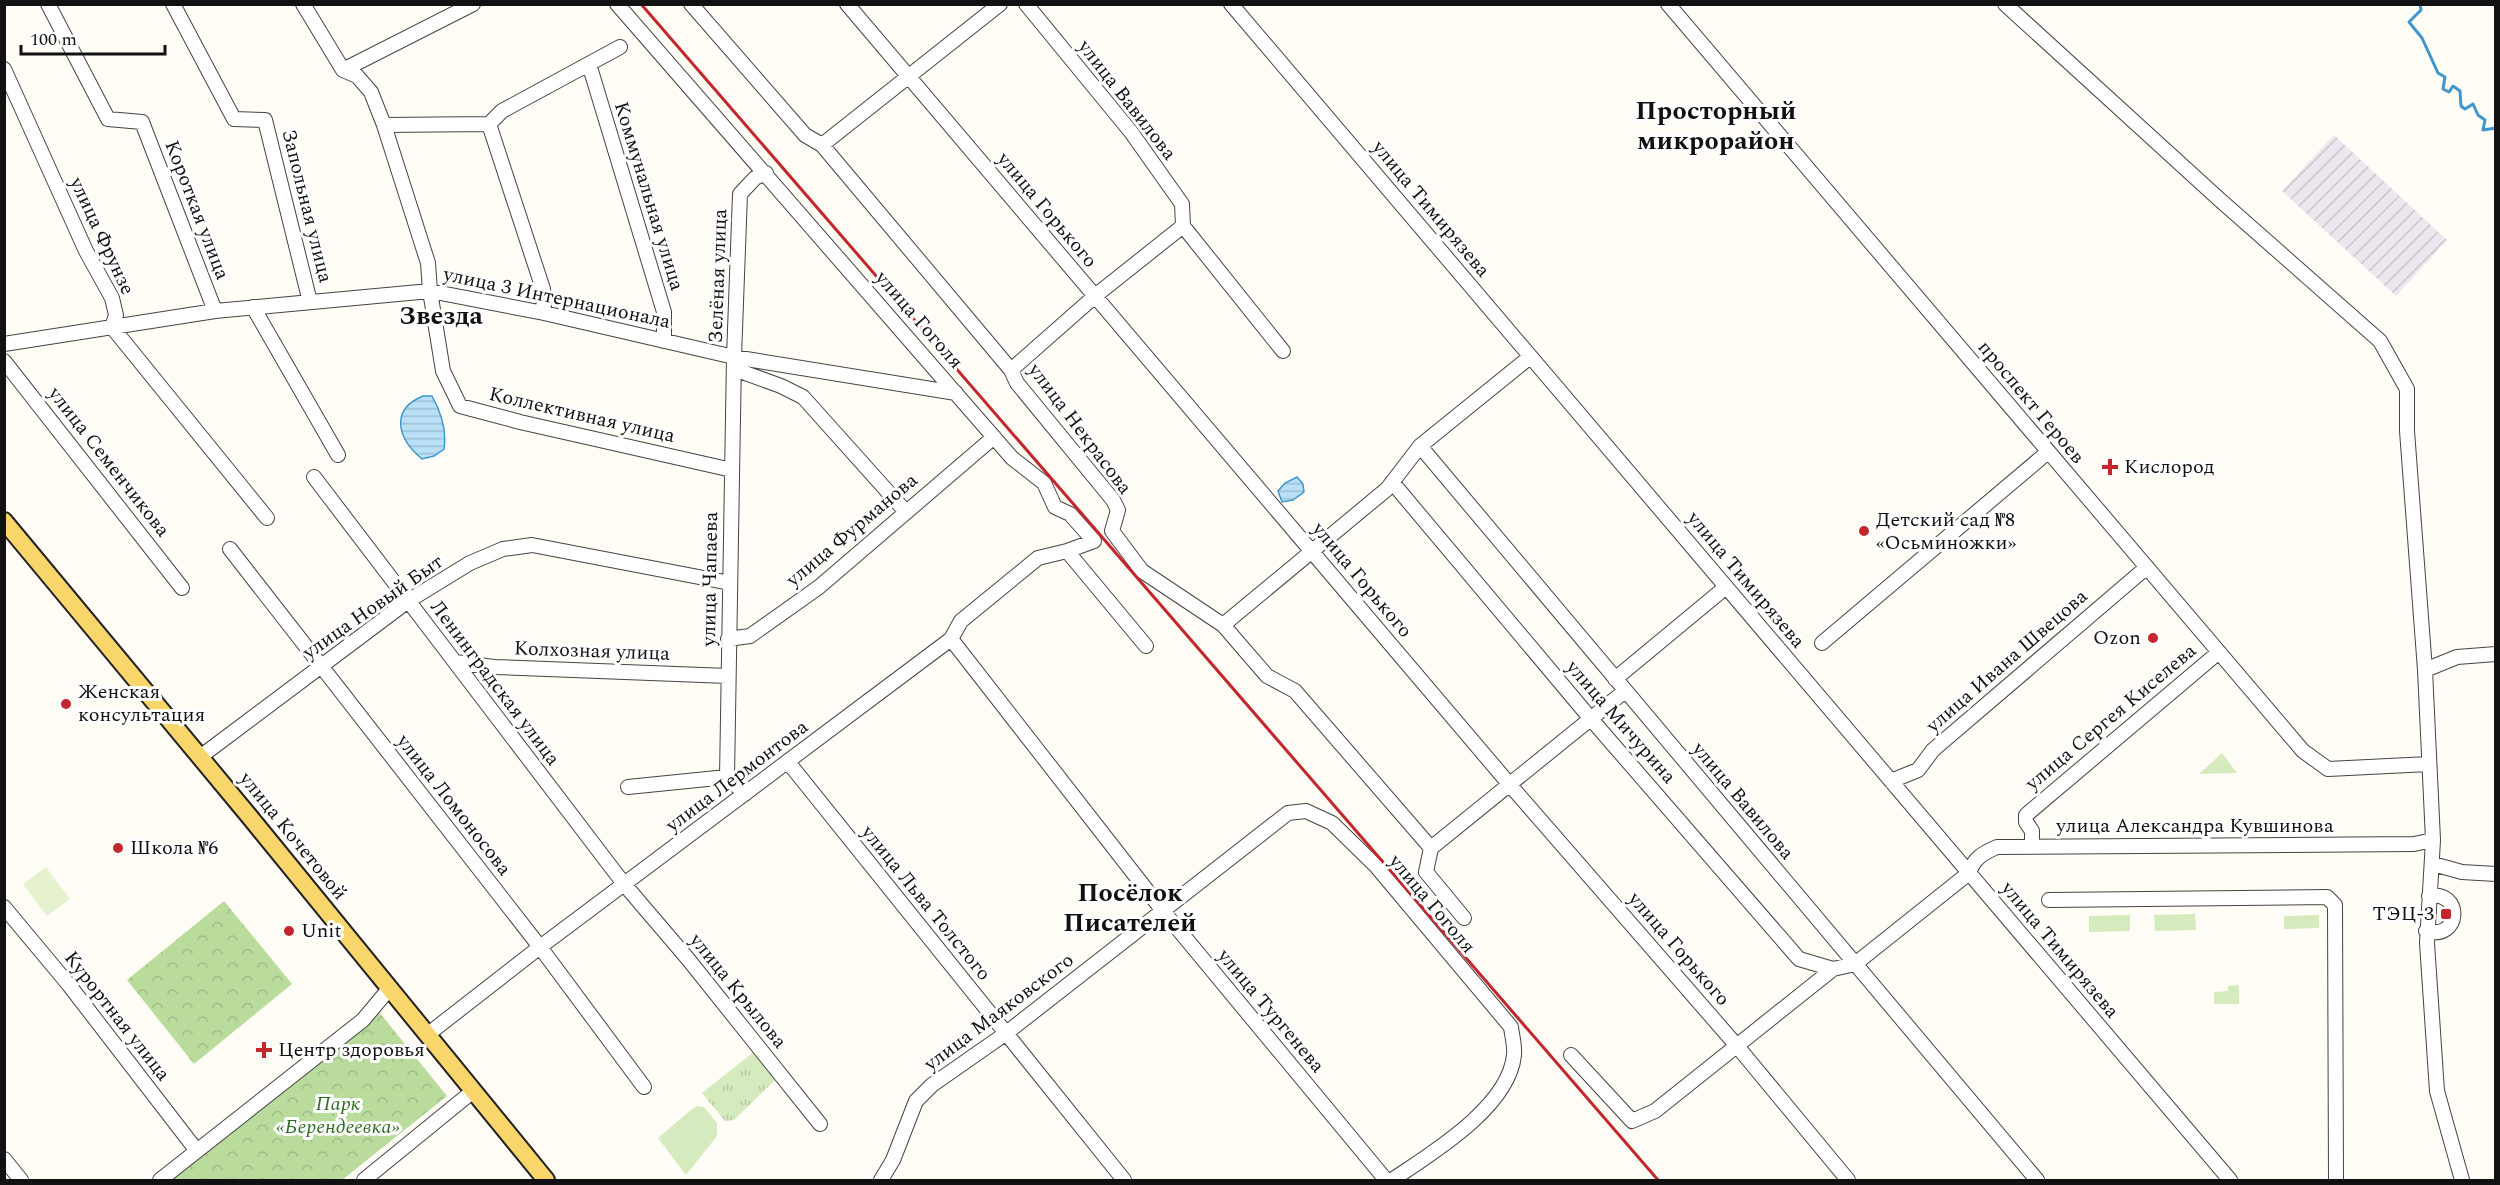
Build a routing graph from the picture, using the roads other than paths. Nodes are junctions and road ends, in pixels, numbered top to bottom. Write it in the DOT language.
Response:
graph roads {
  1 [pos="48,4"];
  2 [pos="173,4"];
  3 [pos="303,4"];
  4 [pos="473,4"];
  5 [pos="617,4"];
  6 [pos="691,4"];
  7 [pos="847,4"];
  8 [pos="1000,4"];
  9 [pos="1026,4"];
  10 [pos="1231,4"];
  11 [pos="1668,4"];
  12 [pos="2005,4"];
  13 [pos="620,47"];
  14 [pos="589,64"];
  15 [pos="4,69"];
  16 [pos="343,70"];
  17 [pos="909,77"];
  18 [pos="489,124"];
  19 [pos="384,125"];
  20 [pos="822,145"];
  21 [pos="766,173"];
  22 [pos="1183,226"];
  23 [pos="430,291"];
  24 [pos="1095,296"];
  25 [pos="310,302"];
  26 [pos="252,307"];
  27 [pos="215,311"];
  28 [pos="544,313"];
  29 [pos="112,327"];
  30 [pos="664,341"];
  31 [pos="5,344"];
  32 [pos="1283,351"];
  33 [pos="1530,357"];
  34 [pos="4,361"];
  35 [pos="734,363"];
  36 [pos="1011,370"];
  37 [pos="956,393"];
  38 [pos="994,437"];
  39 [pos="1420,446"];
  40 [pos="2048,452"];
  41 [pos="338,455"];
  42 [pos="732,470"];
  43 [pos="314,477"];
  44 [pos="1392,482"];
  45 [pos="906,512"];
  46 [pos="267,518"];
  47 [pos="4,521"];
  48 [pos="230,549"];
  49 [pos="1068,551"];
  50 [pos="1312,552"];
  51 [pos="2147,567"];
  52 [pos="730,582"];
  53 [pos="1726,587"];
  54 [pos="182,588"];
  55 [pos="408,601"];
  56 [pos="1223,625"];
  57 [pos="728,639"];
  58 [pos="951,639"];
  59 [pos="1822,643"];
  60 [pos="1146,646"];
  61 [pos="2219,652"];
  62 [pos="2496,654"];
  63 [pos="455,662"];
  64 [pos="321,666"];
  65 [pos="2425,670"];
  66 [pos="728,676"];
  67 [pos="1616,679"];
  68 [pos="1625,691"];
  69 [pos="1591,719"];
  70 [pos="200,757"];
  71 [pos="788,762"];
  72 [pos="2429,764"];
  73 [pos="727,777"];
  74 [pos="1891,781"];
  75 [pos="1510,784"];
  76 [pos="628,788"];
  77 [pos="745,794"];
  78 [pos="1288,813"];
  79 [pos="2433,840"];
  80 [pos="2032,846"];
  81 [pos="1431,849"];
  82 [pos="2433,864"];
  83 [pos="1969,873"];
  84 [pos="2496,874"];
  85 [pos="624,884"];
  86 [pos="2428,896"];
  87 [pos="2049,900"];
  88 [pos="4,907"];
  89 [pos="1163,911"];
  90 [pos="1464,918"];
  91 [pos="2426,931"];
  92 [pos="540,947"];
  93 [pos="1855,964"];
  94 [pos="1833,969"];
  95 [pos="389,989"];
  96 [pos="1005,1034"];
  97 [pos="427,1035"];
  98 [pos="1737,1046"];
  99 [pos="1571,1055"];
  100 [pos="644,1087"];
  101 [pos="472,1092"];
  102 [pos="820,1124"];
  103 [pos="197,1151"];
  104 [pos="4,1159"];
  105 [pos="21,1180"];
  106 [pos="160,1180"];
  107 [pos="364,1180"];
  108 [pos="546,1180"];
  109 [pos="881,1180"];
  110 [pos="1124,1180"];
  111 [pos="1386,1180"];
  112 [pos="1392,1180"];
  113 [pos="1848,1180"];
  114 [pos="2037,1180"];
  115 [pos="2230,1180"];
  116 [pos="2336,1180"];
  117 [pos="2462,1180"];
  1 -- 27 [label="street, Короткая улица"];
  2 -- 25 [label="street, Запольная улица"];
  3 -- 16 [label="street"];
  4 -- 16 [label="street"];
  5 -- 21 [label="street, улица Гоголя"];
  6 -- 20 [label="street, улица Некрасова"];
  7 -- 17 [label="street, улица Горького"];
  8 -- 17 [label="street"];
  9 -- 22 [label="street, улица Вавилова"];
  10 -- 33 [label="street, улица Тимирязева"];
  11 -- 40 [label="street, проспект Героев"];
  12 -- 65 [label="street"];
  13 -- 14 [label="street"];
  14 -- 18 [label="street"];
  14 -- 30 [label="street, Коммунальная улица"];
  15 -- 29 [label="street, улица Фрунзе"];
  16 -- 19 [label="street"];
  17 -- 20 [label="street"];
  17 -- 24 [label="street, улица Горького"];
  18 -- 19 [label="street"];
  18 -- 28 [label="street"];
  19 -- 23 [label="street"];
  20 -- 36 [label="street, улица Некрасова"];
  21 -- 35 [label="street, Зелёная улица"];
  21 -- 37 [label="street, улица Гоголя"];
  22 -- 24 [label="street"];
  22 -- 32 [label="street"];
  23 -- 25 [label="street, улица 3 Интернационала"];
  23 -- 28 [label="street, улица 3 Интернационала"];
  23 -- 42 [label="street, Коллективная улица"];
  24 -- 36 [label="street"];
  24 -- 50 [label="street, улица Горького"];
  25 -- 26 [label="street, улица 3 Интернационала"];
  26 -- 27 [label="street, улица 3 Интернационала"];
  26 -- 41 [label="street"];
  27 -- 29 [label="street, улица 3 Интернационала"];
  28 -- 30 [label="street, улица 3 Интернационала"];
  29 -- 31 [label="street, улица 3 Интернационала"];
  29 -- 46 [label="street, улица Фрунзе"];
  30 -- 35 [label="street, улица 3 Интернационала"];
  33 -- 39 [label="street"];
  33 -- 53 [label="street, улица Тимирязева"];
  34 -- 54 [label="street, улица Семенчикова"];
  35 -- 37 [label="street, улица 3 Интернационала"];
  35 -- 42 [label="street, улица Чапаева"];
  35 -- 45 [label="street"];
  36 -- 56 [label="street, улица Некрасова"];
  37 -- 38 [label="street, улица Гоголя"];
  38 -- 45 [label="street, улица Фурманова"];
  38 -- 49 [label="street, улица Гоголя"];
  39 -- 44 [label="street"];
  39 -- 67 [label="street, улица Вавилова"];
  40 -- 51 [label="street, проспект Героев"];
  40 -- 59 [label="street"];
  42 -- 52 [label="street, улица Чапаева"];
  43 -- 55 [label="street, Ленинградская улица"];
  44 -- 50 [label="street"];
  44 -- 69 [label="street, улица Мичурина"];
  45 -- 57 [label="street, улица Фурманова"];
  47 -- 70 [label="main road, улица Кочетовой"];
  48 -- 64 [label="street, улица Ломоносова"];
  49 -- 58 [label="street, улица Лермонтова"];
  49 -- 60 [label="street"];
  50 -- 56 [label="street"];
  50 -- 75 [label="street, улица Горького"];
  51 -- 61 [label="street, проспект Героев"];
  51 -- 74 [label="street, улица Ивана Швецова"];
  52 -- 55 [label="street, улица Новый Быт"];
  52 -- 57 [label="street, улица Чапаева"];
  53 -- 67 [label="street"];
  53 -- 74 [label="street, улица Тимирязева"];
  55 -- 63 [label="street, Ленинградская улица"];
  55 -- 64 [label="street, улица Новый Быт"];
  56 -- 81 [label="street, улица Некрасова"];
  57 -- 66 [label="street, улица Чапаева"];
  58 -- 71 [label="street, улица Лермонтова"];
  58 -- 89 [label="street, улица Тургенева"];
  61 -- 72 [label="street, проспект Героев"];
  61 -- 80 [label="street, улица Сергея Киселева"];
  62 -- 65 [label="street"];
  63 -- 66 [label="street, Колхозная улица"];
  63 -- 85 [label="street, Ленинградская улица"];
  64 -- 70 [label="street, улица Новый Быт"];
  64 -- 92 [label="street, улица Ломоносова"];
  65 -- 72 [label="street"];
  66 -- 73 [label="street, улица Чапаева"];
  67 -- 68 [label="street, улица Вавилова"];
  68 -- 69 [label="street"];
  68 -- 93 [label="street, улица Вавилова"];
  69 -- 75 [label="street"];
  69 -- 94 [label="street, улица Мичурина"];
  70 -- 95 [label="main road, улица Кочетовой"];
  71 -- 77 [label="street, улица Лермонтова"];
  71 -- 96 [label="street, улица Льва Толстого"];
  72 -- 79 [label="street"];
  73 -- 76 [label="street"];
  73 -- 77 [label="street"];
  74 -- 83 [label="street, улица Тимирязева"];
  75 -- 81 [label="street"];
  75 -- 98 [label="street, улица Горького"];
  77 -- 85 [label="street, улица Лермонтова"];
  78 -- 89 [label="street, улица Маяковского"];
  78 -- 112 [label="street, улица Гоголя"];
  79 -- 80 [label="street, улица Александра Кувшинова"];
  79 -- 82 [label="street"];
  80 -- 83 [label="street, улица Александра Кувшинова"];
  81 -- 90 [label="street"];
  82 -- 84 [label="street"];
  82 -- 86 [label="street"];
  83 -- 93 [label="street, улица Александра Кувшинова"];
  83 -- 115 [label="street, улица Тимирязева"];
  85 -- 92 [label="street, улица Лермонтова"];
  85 -- 102 [label="street, улица Крылова"];
  86 -- 91 [label="street"];
  86 -- 91 [label="street"];
  87 -- 116 [label="street"];
  88 -- 103 [label="street, Курортная улица"];
  89 -- 96 [label="street, улица Маяковского"];
  89 -- 111 [label="street, улица Тургенева"];
  91 -- 117 [label="street"];
  92 -- 97 [label="street, улица Лермонтова"];
  92 -- 100 [label="street, улица Ломоносова"];
  93 -- 94 [label="street"];
  93 -- 114 [label="street, улица Вавилова"];
  94 -- 98 [label="street"];
  95 -- 97 [label="main road, улица Кочетовой"];
  95 -- 103 [label="street"];
  96 -- 109 [label="street, улица Маяковского"];
  96 -- 110 [label="street, улица Льва Толстого"];
  97 -- 101 [label="main road, улица Кочетовой"];
  98 -- 99 [label="street"];
  98 -- 113 [label="street, улица Горького"];
  101 -- 107 [label="street"];
  101 -- 108 [label="main road, улица Кочетовой"];
  103 -- 106 [label="street"];
  104 -- 105 [label="street"];
}
